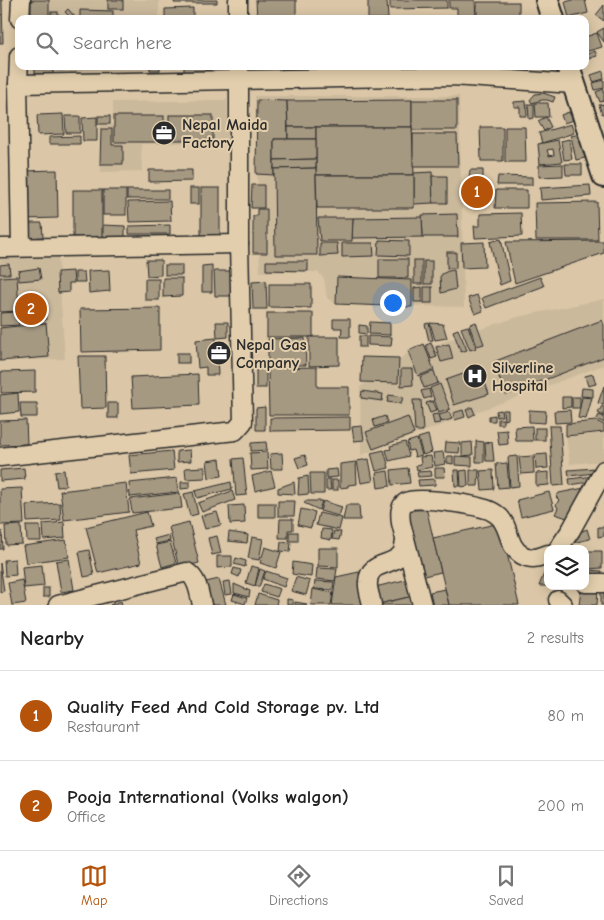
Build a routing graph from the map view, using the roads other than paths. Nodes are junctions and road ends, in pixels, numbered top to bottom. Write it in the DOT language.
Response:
graph roads {
  1 [pos="21,0"];
  2 [pos="238,0"];
  3 [pos="547,0"];
  4 [pos="20,15"];
  5 [pos="238,15"];
  6 [pos="552,15"];
  7 [pos="18,70"];
  8 [pos="239,73"];
  9 [pos="571,75"];
  10 [pos="18,84"];
  11 [pos="602,163"];
  12 [pos="239,244"];
  13 [pos="21,247"];
  14 [pos="0,248"];
  15 [pos="0,457"];
  16 [pos="604,470"];
  17 [pos="405,542"];
  18 [pos="561,545"];
  19 [pos="544,555"];
  20 [pos="589,583"];
  21 [pos="604,583"];
  22 [pos="58,605"];
  23 [pos="202,605"];
  24 [pos="372,605"];
  25 [pos="422,605"];
  1 -- 4 [label="street"];
  2 -- 5 [label="street"];
  3 -- 6 [label="main road"];
  7 -- 10 [label="street"];
  8 -- 9 [label="street"];
  8 -- 10 [label="street"];
  8 -- 12 [label="street"];
  9 -- 11 [label="main road"];
  10 -- 13 [label="street"];
  12 -- 13 [label="street"];
  12 -- 15 [label="street"];
  13 -- 14 [label="street"];
  16 -- 18 [label="street"];
  17 -- 19 [label="street"];
  17 -- 24 [label="street"];
  17 -- 25 [label="street"];
  20 -- 21 [label="street"];
  22 -- 23 [label="street"];
}
